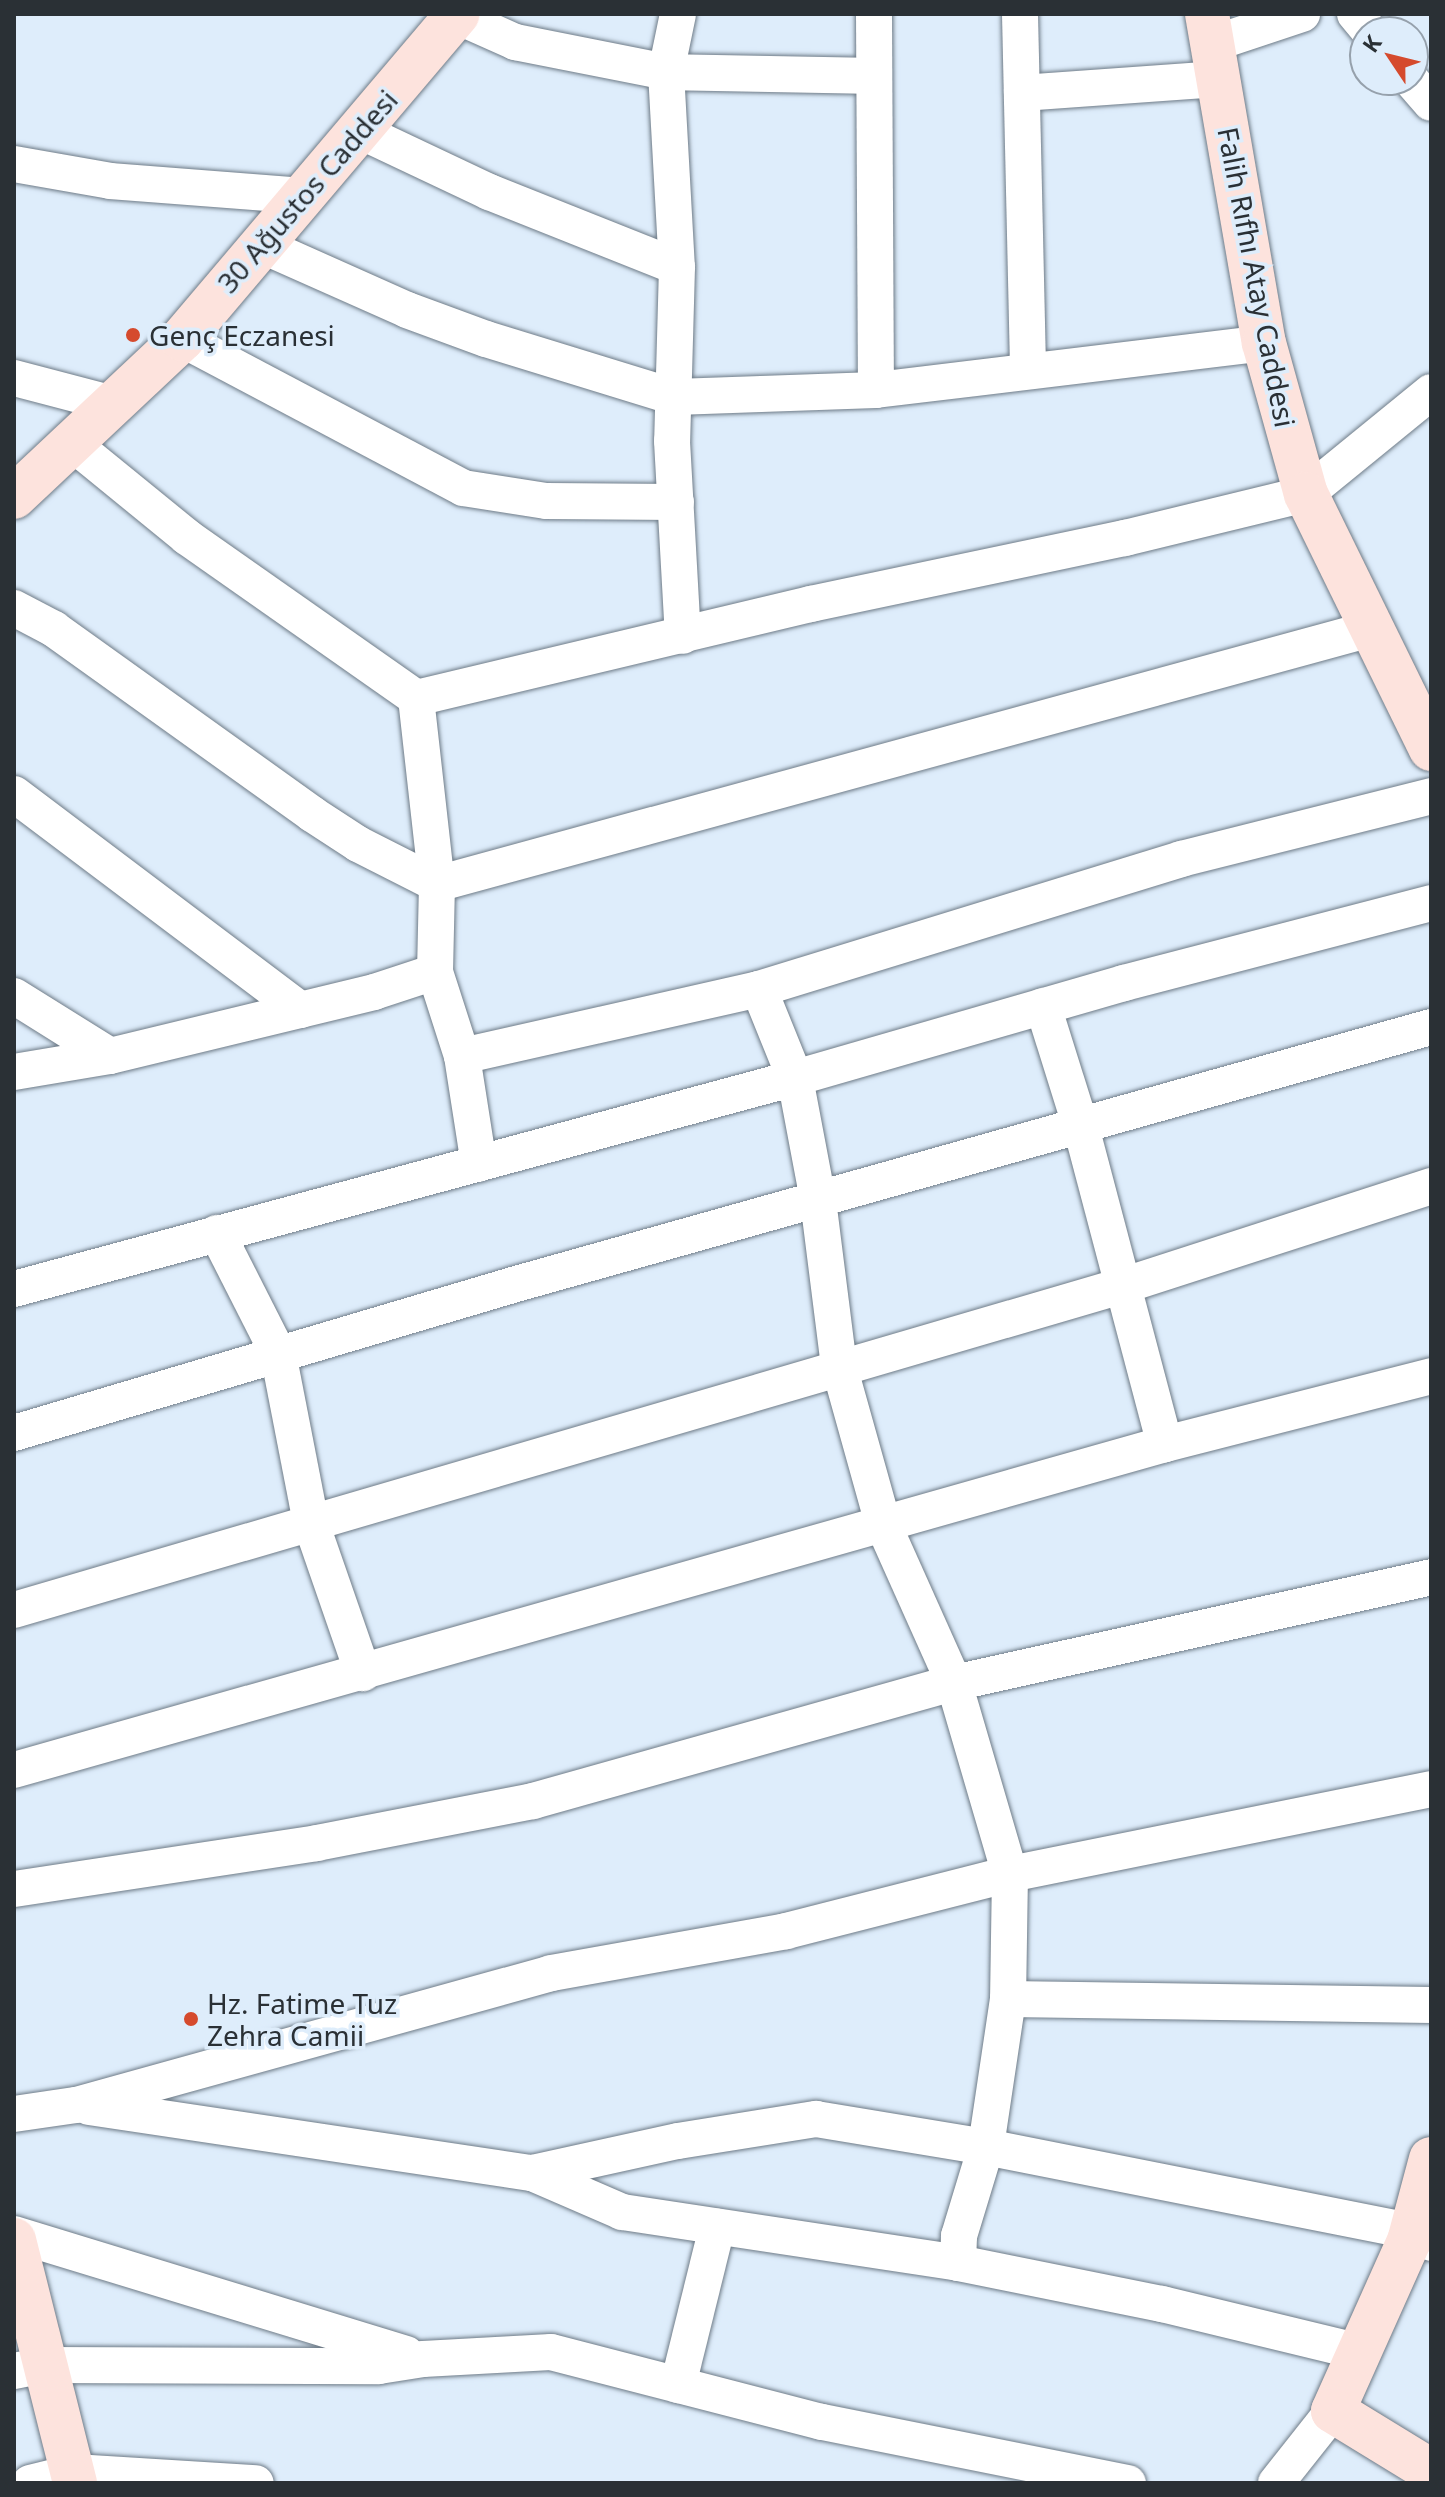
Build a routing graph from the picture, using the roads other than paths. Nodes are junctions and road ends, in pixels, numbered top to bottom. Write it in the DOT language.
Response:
graph roads {
  1 [pos="678,14"];
  2 [pos="874,14"];
  3 [pos="1020,14"];
  4 [pos="1302,14"];
  5 [pos="458,15"];
  6 [pos="1212,46"];
  7 [pos="666,72"];
  8 [pos="873,76"];
  9 [pos="1022,93"];
  10 [pos="360,131"];
  11 [pos="14,164"];
  12 [pos="303,196"];
  13 [pos="259,244"];
  14 [pos="677,267"];
  15 [pos="182,339"];
  16 [pos="1264,343"];
  17 [pos="1028,369"];
  18 [pos="14,378"];
  19 [pos="876,390"];
  20 [pos="675,397"];
  21 [pos="113,404"];
  22 [pos="1425,409"];
  23 [pos="73,444"];
  24 [pos="1306,494"];
  25 [pos="14,497"];
  26 [pos="676,502"];
  27 [pos="14,608"];
  28 [pos="1374,628"];
  29 [pos="683,636"];
  30 [pos="416,698"];
  31 [pos="1431,749"];
  32 [pos="14,794"];
  33 [pos="1431,796"];
  34 [pos="437,884"];
  35 [pos="1431,903"];
  36 [pos="435,972"];
  37 [pos="759,989"];
  38 [pos="14,996"];
  39 [pos="1043,1006"];
  40 [pos="301,1010"];
  41 [pos="1431,1027"];
  42 [pos="110,1056"];
  43 [pos="462,1056"];
  44 [pos="14,1072"];
  45 [pos="795,1078"];
  46 [pos="1081,1127"];
  47 [pos="479,1164"];
  48 [pos="1431,1186"];
  49 [pos="818,1200"];
  50 [pos="217,1233"];
  51 [pos="1125,1285"];
  52 [pos="14,1289"];
  53 [pos="278,1353"];
  54 [pos="839,1366"];
  55 [pos="1431,1376"];
  56 [pos="14,1433"];
  57 [pos="1165,1444"];
  58 [pos="311,1523"];
  59 [pos="883,1524"];
  60 [pos="1431,1577"];
  61 [pos="14,1610"];
  62 [pos="363,1673"];
  63 [pos="954,1683"];
  64 [pos="14,1770"];
  65 [pos="1431,1789"];
  66 [pos="1010,1874"];
  67 [pos="14,1889"];
  68 [pos="1008,1999"];
  69 [pos="1431,2005"];
  70 [pos="76,2105"];
  71 [pos="14,2114"];
  72 [pos="986,2147"];
  73 [pos="1431,2159"];
  74 [pos="532,2173"];
  75 [pos="717,2227"];
  76 [pos="14,2237"];
  77 [pos="1422,2237"];
  78 [pos="958,2263"];
  79 [pos="1360,2352"];
  80 [pos="423,2359"];
  81 [pos="30,2368"];
  82 [pos="678,2385"];
  83 [pos="1333,2411"];
  84 [pos="1418,2472"];
  85 [pos="75,2478"];
  86 [pos="30,2483"];
  87 [pos="256,2483"];
  88 [pos="1128,2483"];
  89 [pos="1276,2483"];
  1 -- 7 [label="street"];
  2 -- 8 [label="street"];
  3 -- 9 [label="street"];
  4 -- 6 [label="street"];
  5 -- 7 [label="street"];
  5 -- 10 [label="street, 30 Ağustos Caddesi"];
  6 -- 9 [label="street"];
  6 -- 16 [label="street, Falih Rıfhı Atay Caddesi"];
  7 -- 8 [label="street"];
  7 -- 14 [label="street"];
  8 -- 19 [label="street"];
  9 -- 17 [label="street"];
  10 -- 12 [label="street, 30 Ağustos Caddesi"];
  10 -- 14 [label="street"];
  11 -- 12 [label="street"];
  12 -- 13 [label="street, 30 Ağustos Caddesi"];
  13 -- 15 [label="street, 30 Ağustos Caddesi"];
  13 -- 20 [label="street"];
  14 -- 20 [label="street"];
  15 -- 21 [label="street, 30 Ağustos Caddesi"];
  15 -- 26 [label="street"];
  16 -- 17 [label="street"];
  16 -- 24 [label="street, Falih Rıfhı Atay Caddesi"];
  17 -- 19 [label="street"];
  18 -- 21 [label="street"];
  19 -- 20 [label="street"];
  20 -- 26 [label="street"];
  21 -- 23 [label="street, 30 Ağustos Caddesi"];
  22 -- 24 [label="street"];
  23 -- 25 [label="street, 30 Ağustos Caddesi"];
  23 -- 30 [label="street"];
  24 -- 28 [label="street, Falih Rıfhı Atay Caddesi"];
  24 -- 29 [label="street"];
  26 -- 29 [label="street"];
  27 -- 34 [label="street"];
  28 -- 31 [label="street, Falih Rıfhı Atay Caddesi"];
  28 -- 34 [label="street"];
  29 -- 30 [label="street"];
  30 -- 34 [label="street"];
  32 -- 40 [label="street"];
  33 -- 37 [label="street"];
  34 -- 36 [label="street"];
  35 -- 39 [label="street"];
  36 -- 40 [label="street"];
  36 -- 43 [label="street"];
  37 -- 43 [label="street"];
  37 -- 45 [label="street"];
  38 -- 42 [label="street"];
  39 -- 45 [label="street"];
  39 -- 46 [label="street"];
  40 -- 42 [label="street"];
  41 -- 46 [label="street"];
  42 -- 44 [label="street"];
  43 -- 47 [label="street"];
  45 -- 47 [label="street"];
  45 -- 49 [label="street"];
  46 -- 49 [label="street"];
  46 -- 51 [label="street"];
  47 -- 50 [label="street"];
  48 -- 51 [label="street"];
  49 -- 53 [label="street"];
  49 -- 54 [label="street"];
  50 -- 52 [label="street"];
  50 -- 53 [label="street"];
  51 -- 54 [label="street"];
  51 -- 57 [label="street"];
  53 -- 56 [label="street"];
  53 -- 58 [label="street"];
  54 -- 58 [label="street"];
  54 -- 59 [label="street"];
  55 -- 57 [label="street"];
  57 -- 59 [label="street"];
  58 -- 61 [label="street"];
  58 -- 62 [label="street"];
  59 -- 62 [label="street"];
  59 -- 63 [label="street"];
  60 -- 63 [label="street"];
  62 -- 64 [label="street"];
  63 -- 66 [label="street"];
  63 -- 67 [label="street"];
  65 -- 66 [label="street"];
  66 -- 68 [label="street"];
  66 -- 70 [label="street"];
  68 -- 69 [label="street"];
  68 -- 72 [label="street"];
  70 -- 71 [label="street"];
  70 -- 74 [label="street"];
  72 -- 74 [label="street"];
  72 -- 77 [label="street"];
  72 -- 78 [label="street"];
  73 -- 77 [label="street"];
  74 -- 75 [label="street"];
  75 -- 78 [label="street"];
  75 -- 82 [label="street"];
  76 -- 80 [label="street"];
  76 -- 81 [label="street"];
  77 -- 79 [label="street"];
  78 -- 79 [label="street"];
  79 -- 83 [label="street"];
  80 -- 81 [label="street"];
  80 -- 82 [label="street"];
  81 -- 85 [label="street"];
  82 -- 88 [label="street"];
  83 -- 84 [label="street"];
  83 -- 89 [label="street"];
  85 -- 86 [label="street"];
  85 -- 87 [label="street"];
}
